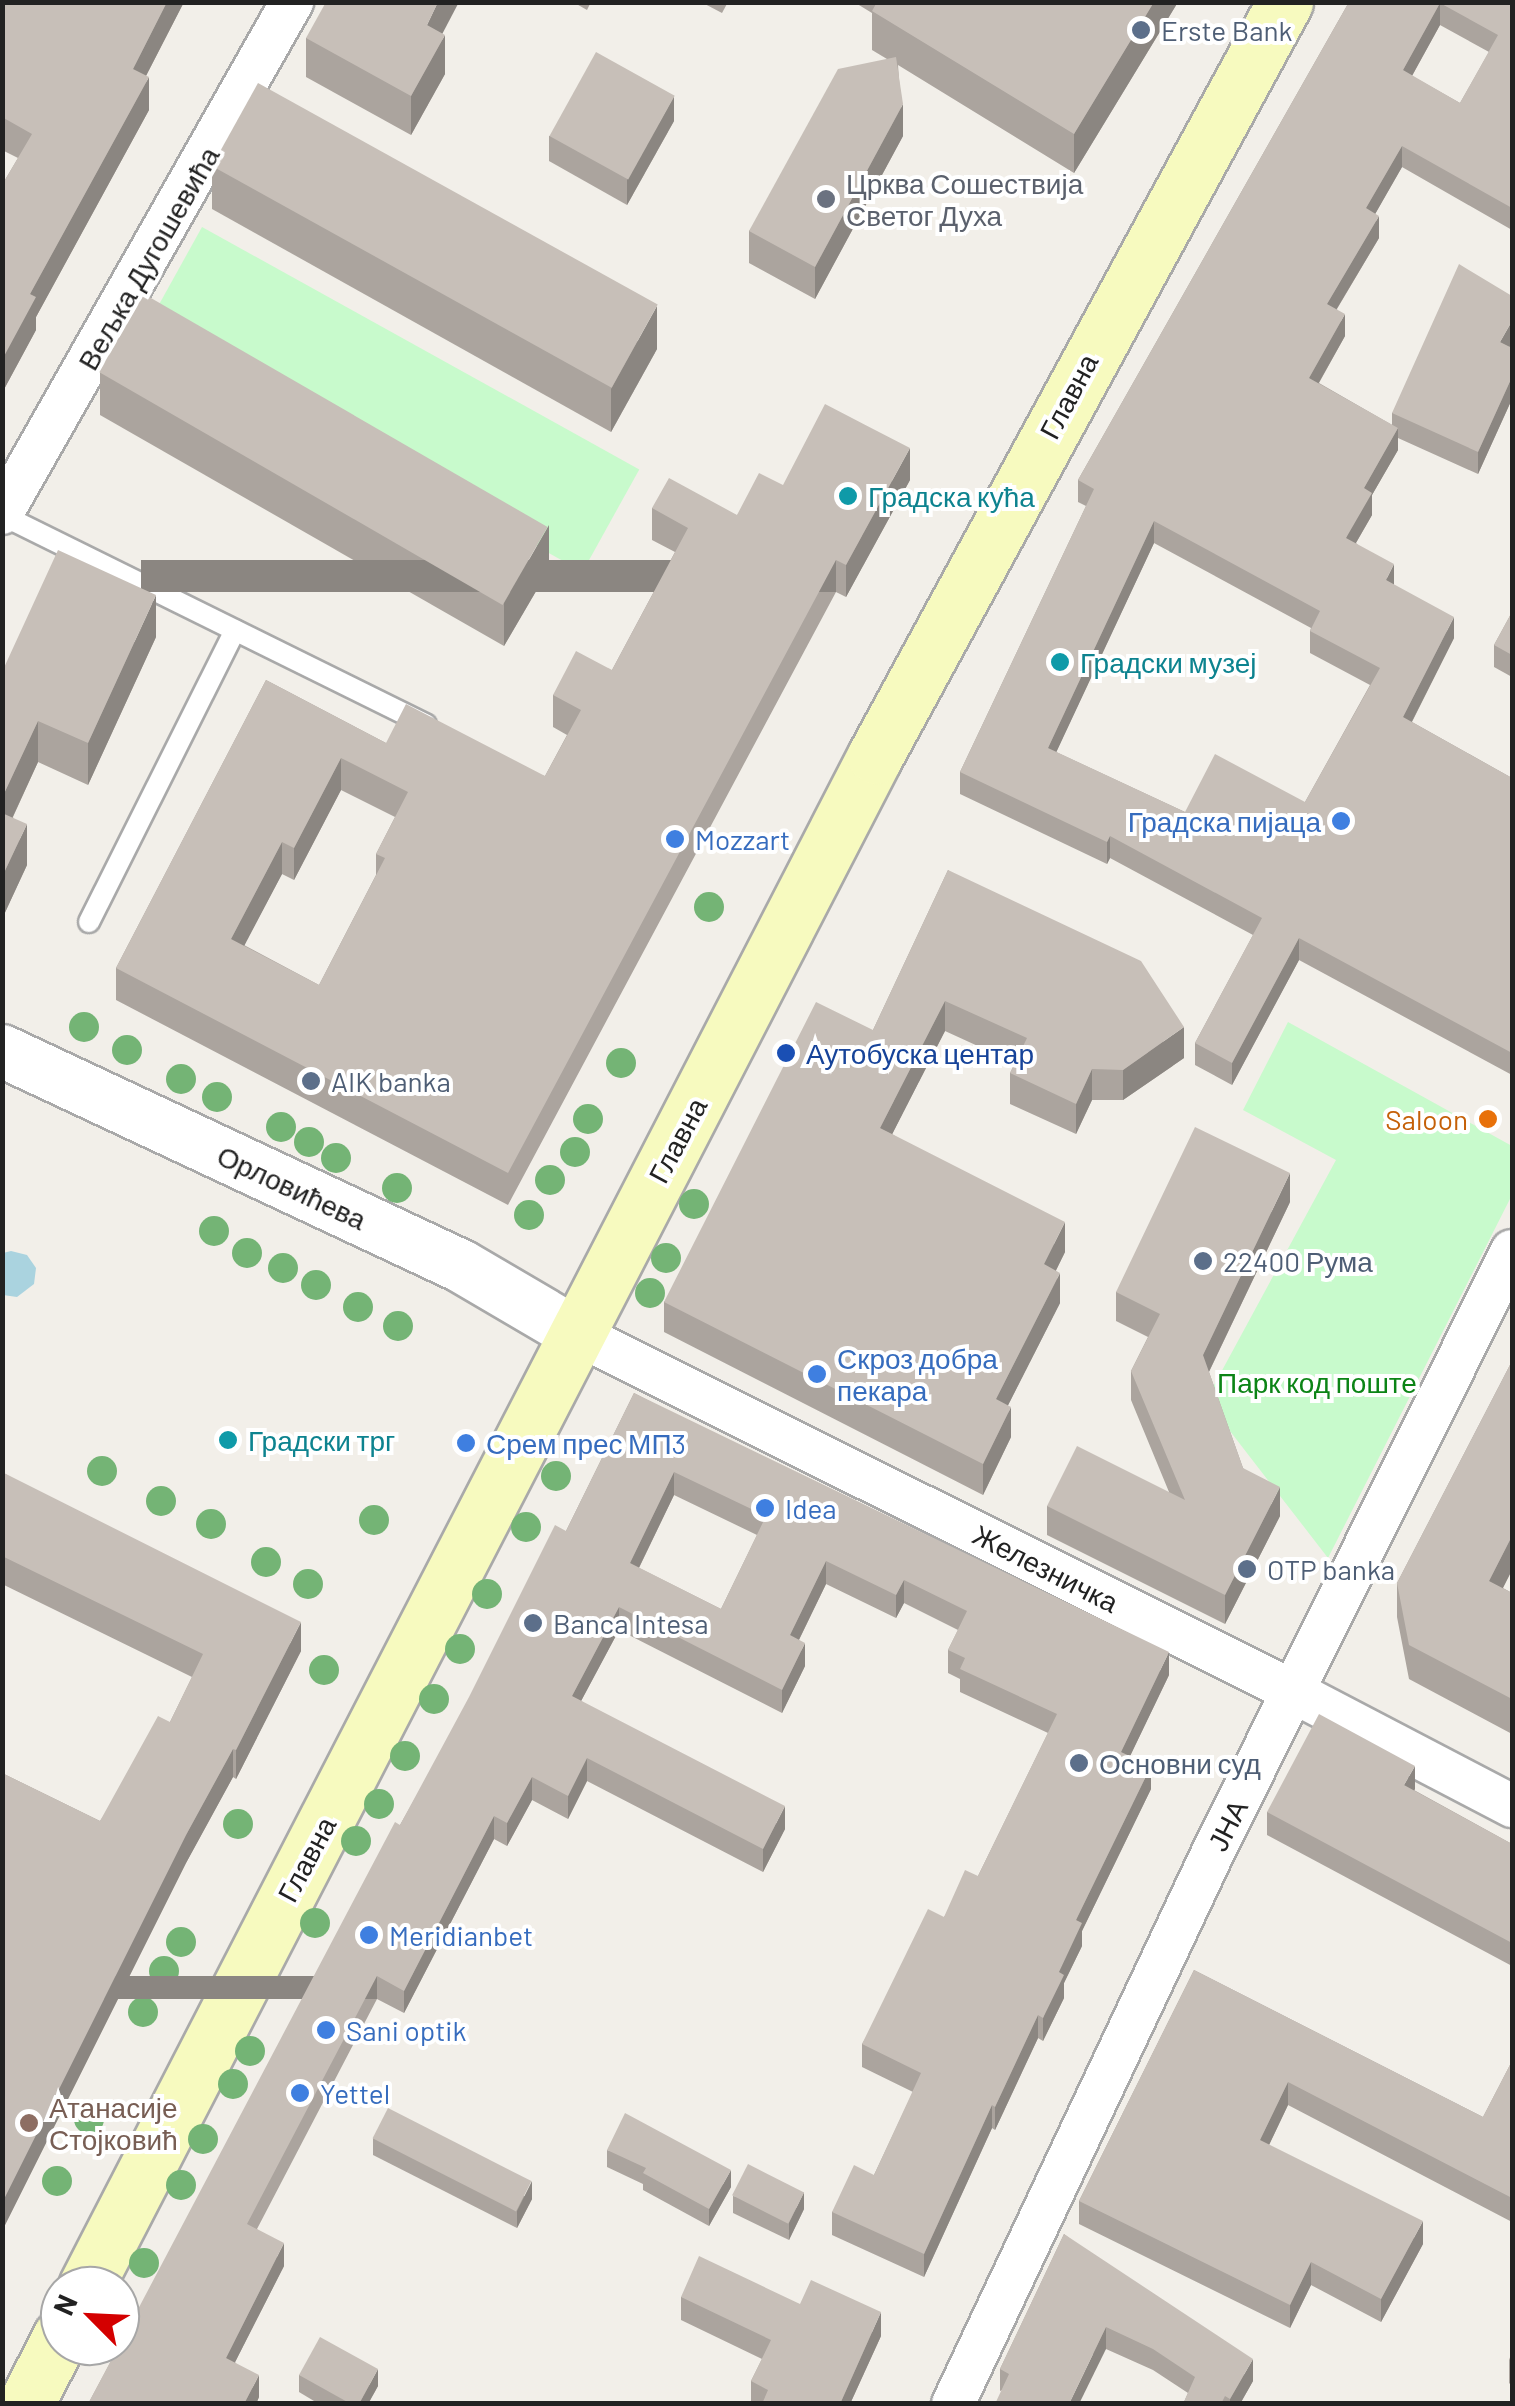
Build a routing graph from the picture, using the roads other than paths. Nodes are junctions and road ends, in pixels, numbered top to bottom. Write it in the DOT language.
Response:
graph roads {
  1 [pos="292,2"];
  2 [pos="1285,2"];
  3 [pos="2,514"];
  4 [pos="235,630"];
  5 [pos="446,735"];
  6 [pos="89,922"];
  7 [pos="2,1050"];
  8 [pos="1512,1251"];
  9 [pos="577,1334"];
  10 [pos="1294,1692"];
  11 [pos="1512,1806"];
  12 [pos="96,2266"];
  13 [pos="46,2366"];
  14 [pos="26,2404"];
  15 [pos="953,2404"];
  1 -- 3 [label="street, Вељка Дугошевића"];
  2 -- 9 [label="main road, Главна"];
  3 -- 4 [label="lane"];
  4 -- 5 [label="lane"];
  4 -- 6 [label="lane"];
  7 -- 9 [label="street, Орловићева"];
  8 -- 10 [label="street, ЈНА"];
  9 -- 10 [label="street, Железничка"];
  9 -- 12 [label="main road, Главна"];
  10 -- 11 [label="street, Железничка"];
  10 -- 15 [label="street, ЈНА"];
  13 -- 14 [label="main road"];
}
